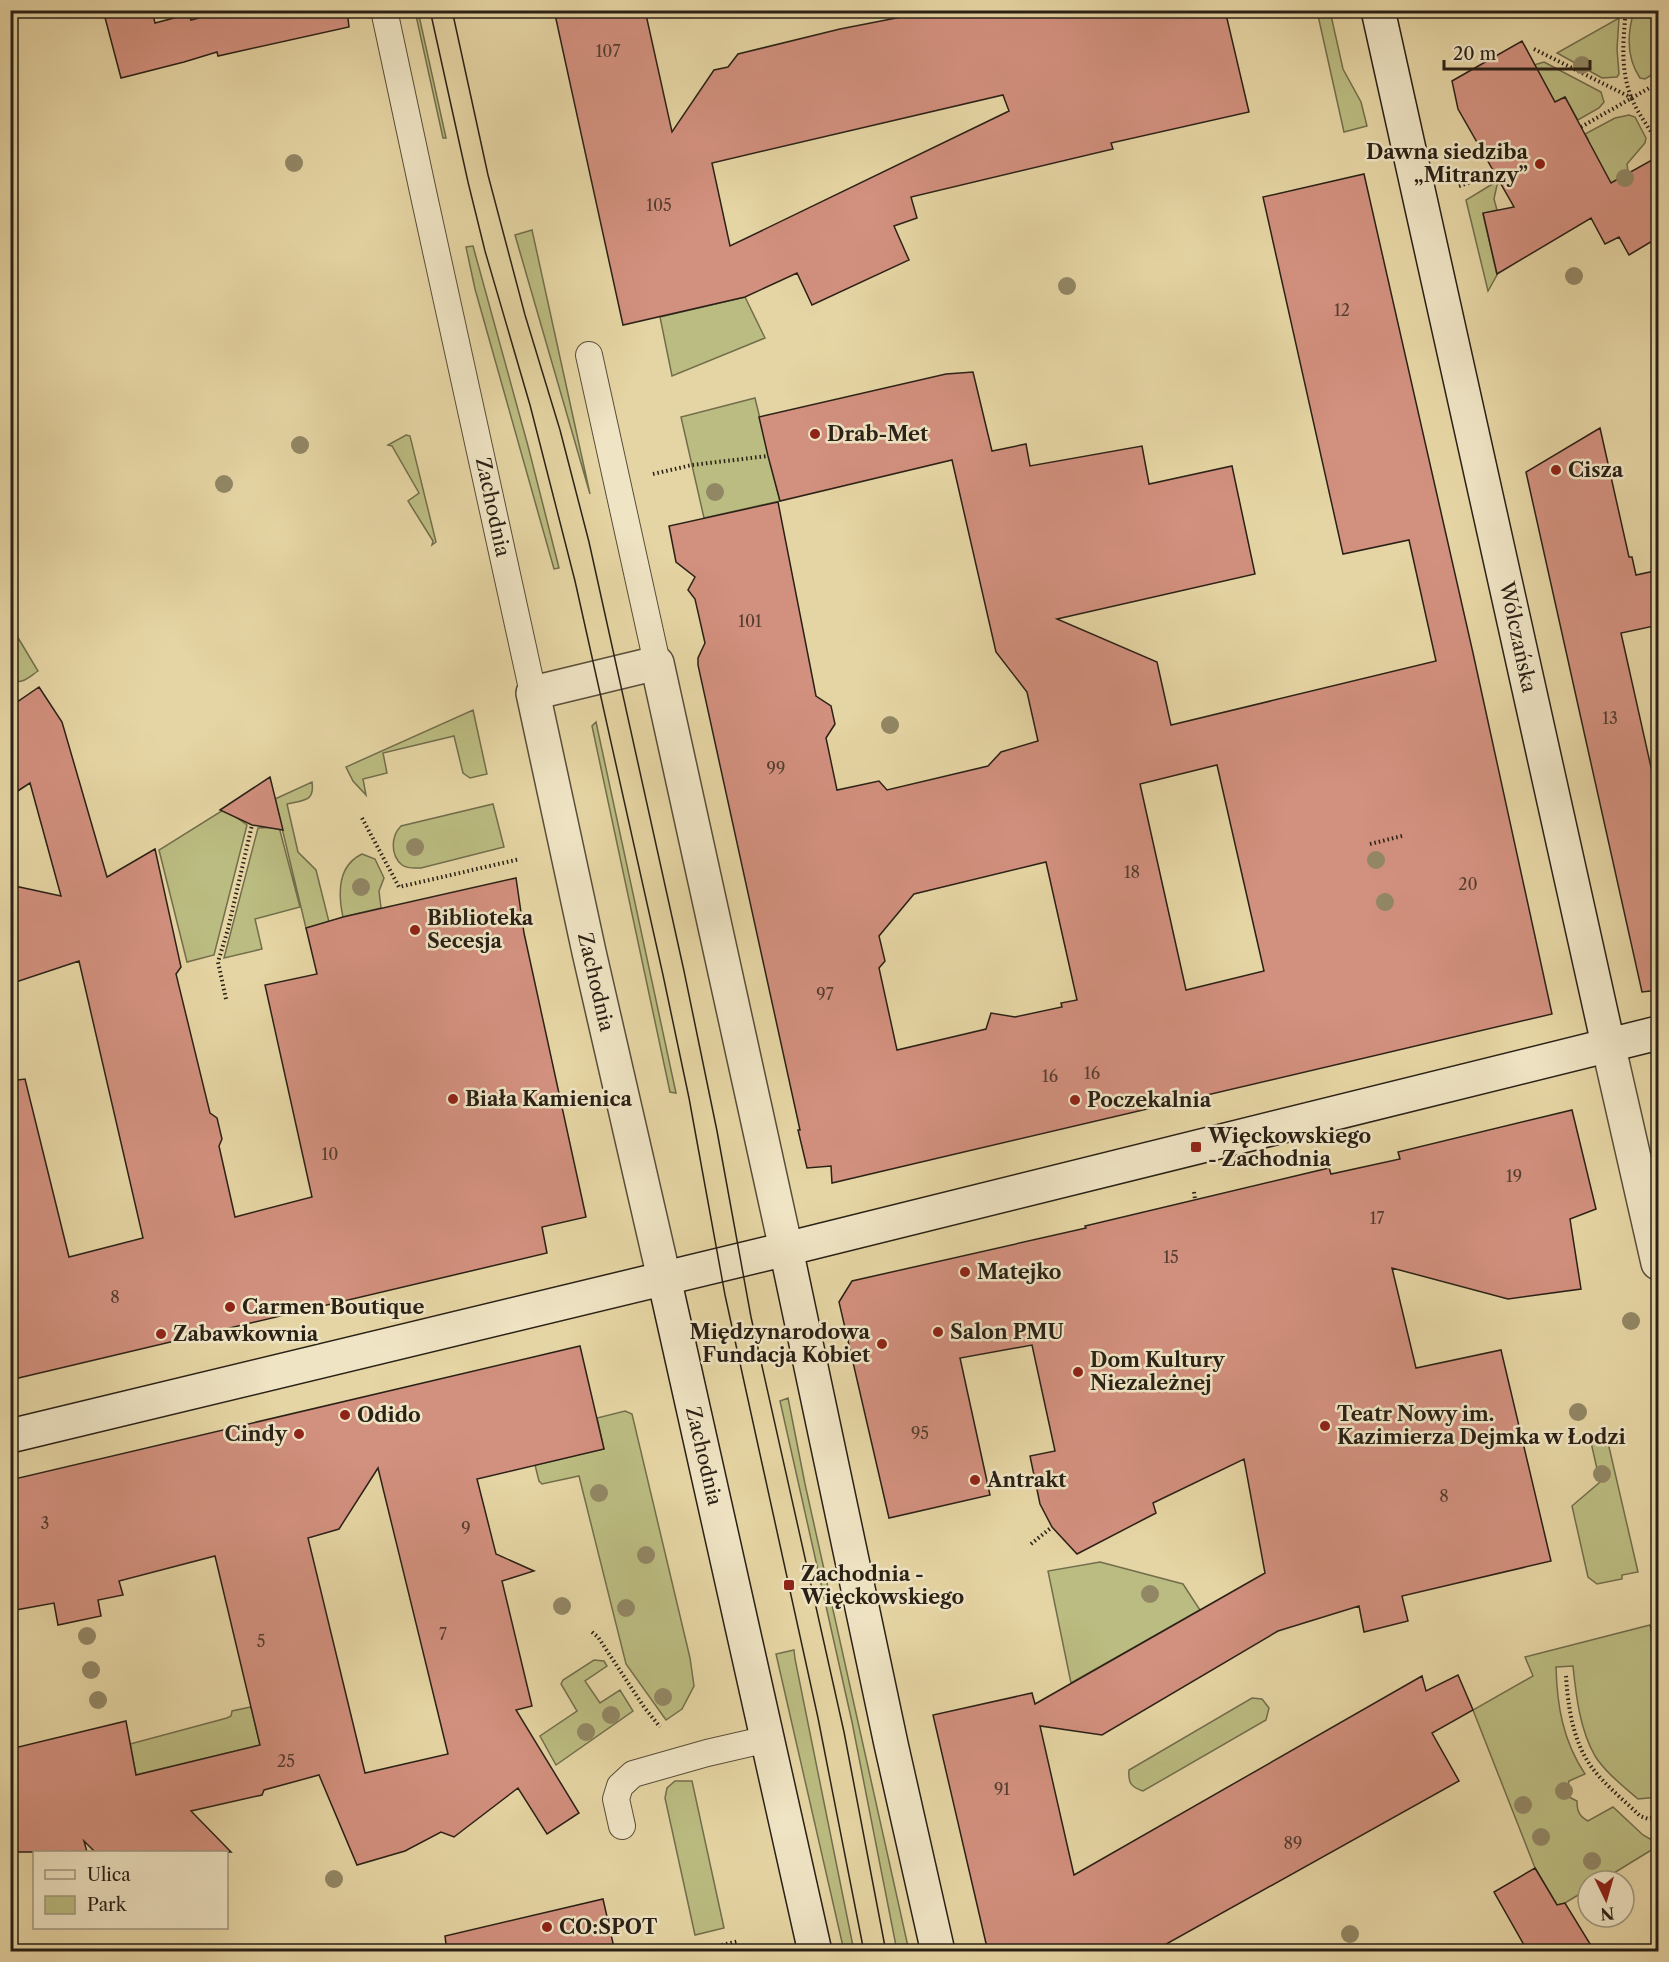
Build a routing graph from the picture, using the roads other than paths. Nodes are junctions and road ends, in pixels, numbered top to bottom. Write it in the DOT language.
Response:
graph roads {
  1 [pos="384,10"];
  2 [pos="1378,10"];
  3 [pos="589,355"];
  4 [pos="657,663"];
  5 [pos="533,693"];
  6 [pos="1659,1033"];
  7 [pos="1608,1044"];
  8 [pos="786,1249"];
  9 [pos="1659,1263"];
  10 [pos="664,1278"];
  11 [pos="10,1436"];
  12 [pos="768,1739"];
  13 [pos="622,1826"];
  14 [pos="815,1952"];
  15 [pos="938,1952"];
  1 -- 5 [label="lane, Zachodnia"];
  2 -- 7 [label="main road, Wólczańska"];
  3 -- 4 [label="lane"];
  4 -- 5 [label="main road"];
  4 -- 8 [label="main road"];
  5 -- 10 [label="main road, Zachodnia"];
  6 -- 7 [label="main road"];
  7 -- 8 [label="main road"];
  7 -- 9 [label="main road, Wólczańska"];
  8 -- 10 [label="main road"];
  8 -- 15 [label="main road"];
  10 -- 11 [label="main road"];
  10 -- 12 [label="main road, Zachodnia"];
  12 -- 13 [label="lane"];
  12 -- 14 [label="main road, Zachodnia"];
}
